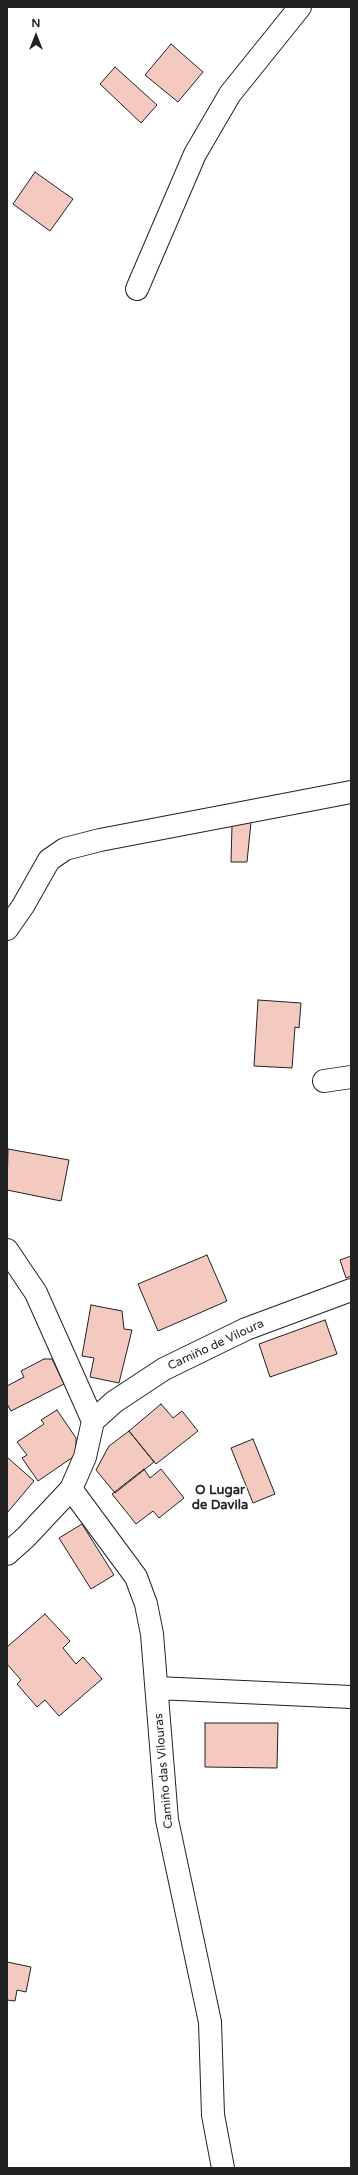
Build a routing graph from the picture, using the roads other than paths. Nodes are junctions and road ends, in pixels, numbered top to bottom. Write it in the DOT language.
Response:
graph roads {
  1 [pos="300,7"];
  2 [pos="137,289"];
  3 [pos="351,792"];
  4 [pos="7,929"];
  5 [pos="351,1077"];
  6 [pos="324,1081"];
  7 [pos="7,1250"];
  8 [pos="351,1290"];
  9 [pos="93,1421"];
  10 [pos="71,1489"];
  11 [pos="7,1554"];
  12 [pos="156,1688"];
  13 [pos="351,1697"];
  14 [pos="224,2168"];
  1 -- 2 [label="street"];
  3 -- 4 [label="street"];
  5 -- 6 [label="street"];
  7 -- 9 [label="street"];
  8 -- 9 [label="street, Camiño de Viloura"];
  9 -- 10 [label="street"];
  10 -- 11 [label="street"];
  10 -- 12 [label="street, Camiño das Vilouras"];
  12 -- 13 [label="street"];
  12 -- 14 [label="street, Camiño das Vilouras"];
}
